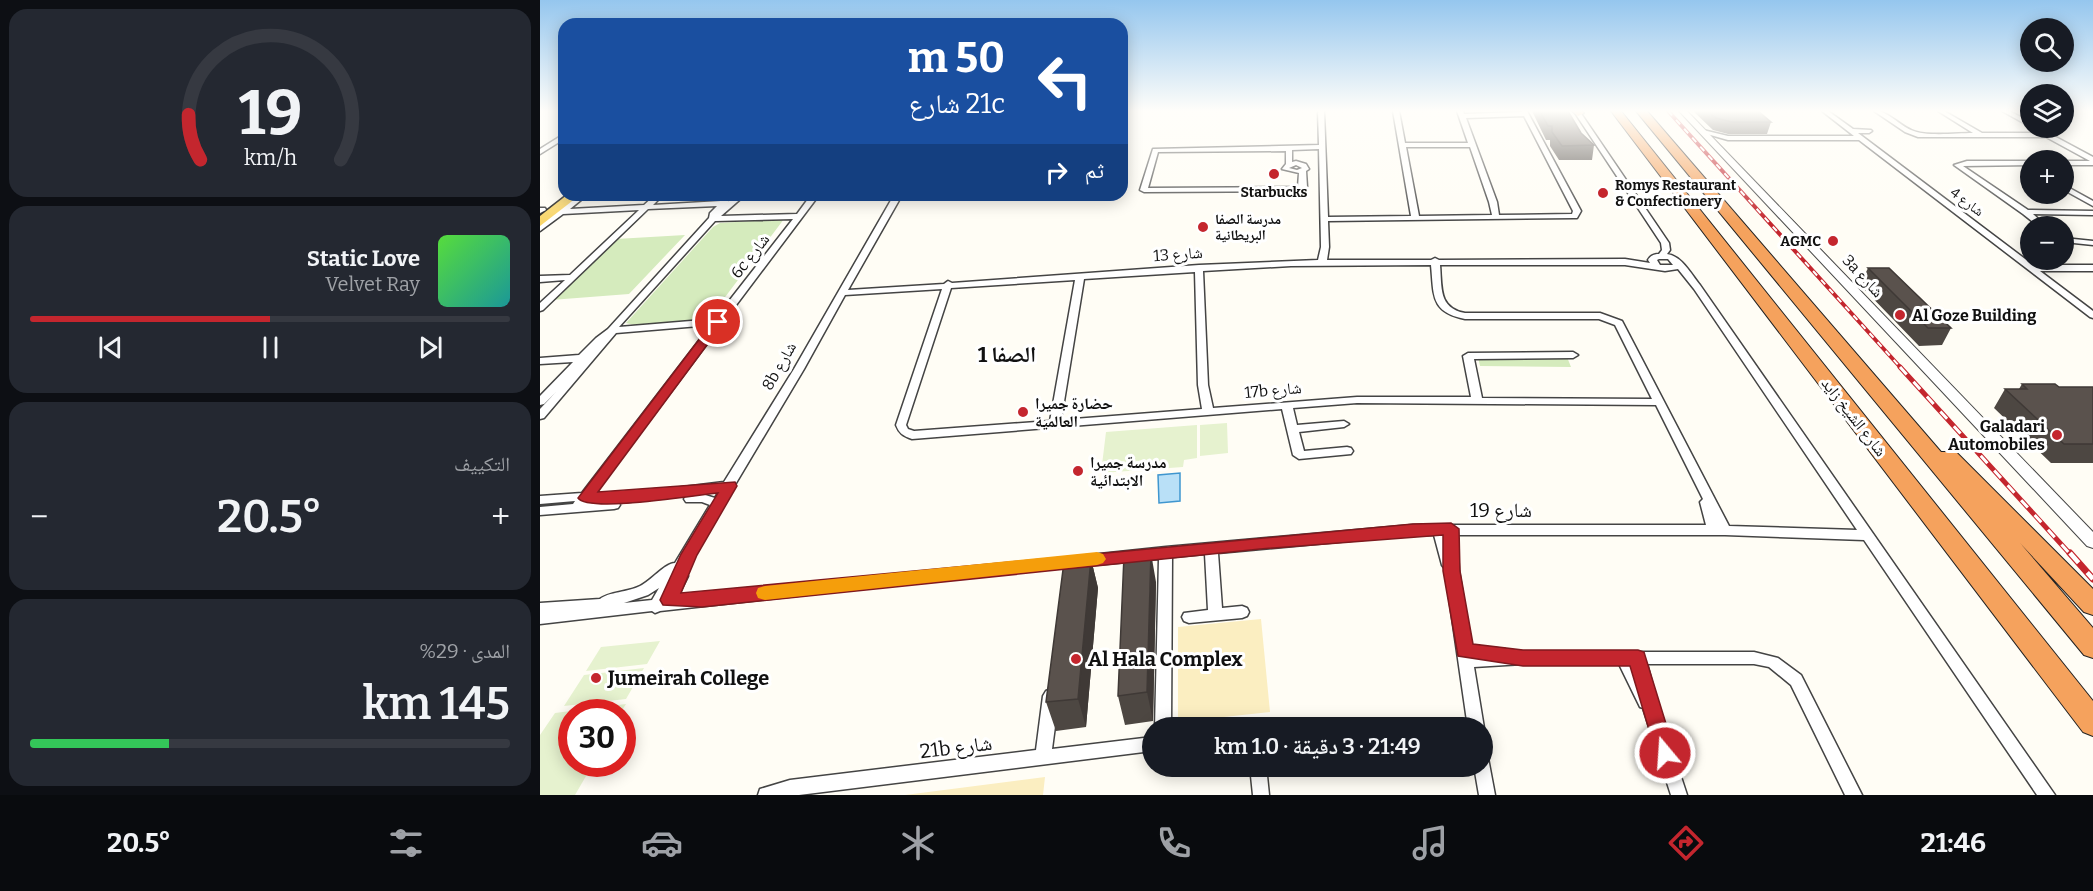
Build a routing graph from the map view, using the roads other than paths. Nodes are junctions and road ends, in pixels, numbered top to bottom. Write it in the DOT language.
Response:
graph roads {
  1 [pos="1294,148"];
  2 [pos="1301,148"];
  3 [pos="1322,148"];
  4 [pos="1404,148"];
  5 [pos="1473,148"];
  6 [pos="1544,148"];
  7 [pos="1601,148"];
  8 [pos="1719,148"];
  9 [pos="1873,148"];
  10 [pos="2071,148"];
  11 [pos="1288,149"];
  12 [pos="1646,150"];
  13 [pos="1675,150"];
  14 [pos="2093,161"];
  15 [pos="2074,162"];
  16 [pos="2020,164"];
  17 [pos="1289,168"];
  18 [pos="1304,168"];
  19 [pos="1322,168"];
  20 [pos="1288,189"];
  21 [pos="2074,193"];
  22 [pos="558,199"];
  23 [pos="564,201"];
  24 [pos="576,201"];
  25 [pos="648,201"];
  26 [pos="652,201"];
  27 [pos="735,201"];
  28 [pos="811,201"];
  29 [pos="895,201"];
  30 [pos="723,203"];
  31 [pos="2093,204"];
  32 [pos="643,208"];
  33 [pos="562,212"];
  34 [pos="2026,212"];
  35 [pos="2093,213"];
  36 [pos="541,214"];
  37 [pos="801,214"];
  38 [pos="2031,216"];
  39 [pos="1324,217"];
  40 [pos="1418,217"];
  41 [pos="1500,218"];
  42 [pos="713,219"];
  43 [pos="540,229"];
  44 [pos="2074,241"];
  45 [pos="2093,243"];
  46 [pos="1657,260"];
  47 [pos="2020,260"];
  48 [pos="1432,261"];
  49 [pos="1326,262"];
  50 [pos="1678,265"];
  51 [pos="1196,268"];
  52 [pos="1668,268"];
  53 [pos="2074,268"];
  54 [pos="2093,268"];
  55 [pos="2034,270"];
  56 [pos="1080,276"];
  57 [pos="567,277"];
  58 [pos="540,279"];
  59 [pos="1690,279"];
  60 [pos="952,284"];
  61 [pos="843,291"];
  62 [pos="540,301"];
  63 [pos="540,308"];
  64 [pos="2093,315"];
  65 [pos="716,324"];
  66 [pos="611,331"];
  67 [pos="1573,355"];
  68 [pos="582,358"];
  69 [pos="540,361"];
  70 [pos="1477,399"];
  71 [pos="1658,399"];
  72 [pos="1287,406"];
  73 [pos="542,409"];
  74 [pos="1203,412"];
  75 [pos="1055,424"];
  76 [pos="1344,424"];
  77 [pos="1911,428"];
  78 [pos="1293,429"];
  79 [pos="1347,451"];
  80 [pos="729,486"];
  81 [pos="586,498"];
  82 [pos="540,500"];
  83 [pos="718,503"];
  84 [pos="578,508"];
  85 [pos="540,511"];
  86 [pos="2070,518"];
  87 [pos="1445,529"];
  88 [pos="2093,529"];
  89 [pos="1720,530"];
  90 [pos="1864,530"];
  91 [pos="2093,542"];
  92 [pos="1211,548"];
  93 [pos="1167,552"];
  94 [pos="689,554"];
  95 [pos="1066,562"];
  96 [pos="1064,578"];
  97 [pos="662,603"];
  98 [pos="2093,605"];
  99 [pos="579,606"];
  100 [pos="540,609"];
  101 [pos="1242,612"];
  102 [pos="1215,615"];
  103 [pos="540,618"];
  104 [pos="1189,618"];
  105 [pos="2093,647"];
  106 [pos="1465,656"];
  107 [pos="1630,658"];
  108 [pos="1052,682"];
  109 [pos="1163,717"];
  110 [pos="1474,717"];
  111 [pos="2093,723"];
  112 [pos="1142,745"];
  113 [pos="1044,758"];
  114 [pos="1259,777"];
  115 [pos="1484,777"];
  116 [pos="766,795"];
  117 [pos="1261,795"];
  118 [pos="1487,795"];
  119 [pos="1679,795"];
  120 [pos="1854,795"];
  121 [pos="2047,795"];
  1 -- 11 [label="street"];
  2 -- 18 [label="street"];
  3 -- 19 [label="street"];
  4 -- 40 [label="street"];
  5 -- 41 [label="street"];
  6 -- 41 [label="street"];
  7 -- 46 [label="street"];
  8 -- 86 [label="street, 3a شارع"];
  9 -- 47 [label="street, شارع 4"];
  10 -- 14 [label="street"];
  11 -- 17 [label="street"];
  11 -- 20 [label="street"];
  12 -- 111 [label="highway, شارع الشيخ زايد"];
  13 -- 77 [label="highway"];
  14 -- 15 [label="street"];
  16 -- 34 [label="street"];
  17 -- 18 [label="street"];
  17 -- 20 [label="street"];
  18 -- 19 [label="street"];
  18 -- 20 [label="street"];
  19 -- 39 [label="street"];
  21 -- 31 [label="street"];
  22 -- 36 [label="main road"];
  23 -- 36 [label="main road"];
  24 -- 33 [label="street"];
  25 -- 32 [label="street"];
  26 -- 32 [label="street"];
  27 -- 42 [label="street"];
  28 -- 37 [label="street, 6c شارع"];
  29 -- 61 [label="street, 8b شارع"];
  30 -- 32 [label="street"];
  30 -- 42 [label="street"];
  32 -- 33 [label="street"];
  32 -- 57 [label="street"];
  32 -- 63 [label="street"];
  33 -- 43 [label="street"];
  34 -- 35 [label="street"];
  34 -- 38 [label="street"];
  37 -- 42 [label="street"];
  37 -- 65 [label="street, 6c شارع"];
  39 -- 40 [label="street"];
  39 -- 49 [label="street"];
  40 -- 41 [label="street"];
  42 -- 66 [label="street"];
  44 -- 45 [label="street"];
  46 -- 48 [label="street, شارع 13"];
  46 -- 50 [label="street"];
  46 -- 52 [label="street, شارع 13"];
  48 -- 49 [label="street, شارع 13"];
  48 -- 71 [label="street"];
  49 -- 51 [label="street, شارع 13"];
  50 -- 52 [label="street"];
  50 -- 59 [label="street"];
  51 -- 56 [label="street, شارع 13"];
  51 -- 74 [label="street"];
  52 -- 59 [label="street"];
  53 -- 54 [label="street"];
  55 -- 64 [label="street, شارع 4"];
  56 -- 60 [label="street, شارع 13"];
  56 -- 75 [label="street"];
  57 -- 58 [label="street"];
  57 -- 62 [label="street"];
  59 -- 90 [label="street"];
  60 -- 61 [label="street, شارع 13"];
  60 -- 75 [label="street, 17b شارع"];
  61 -- 80 [label="street, 8b شارع"];
  65 -- 66 [label="street"];
  65 -- 81 [label="street, 6c شارع"];
  66 -- 68 [label="street"];
  66 -- 73 [label="street"];
  67 -- 70 [label="street"];
  68 -- 69 [label="street"];
  68 -- 73 [label="street"];
  70 -- 71 [label="street, 17b شارع"];
  70 -- 72 [label="street, 17b شارع"];
  71 -- 89 [label="street"];
  72 -- 74 [label="street, 17b شارع"];
  72 -- 78 [label="street"];
  74 -- 75 [label="street, 17b شارع"];
  76 -- 78 [label="street"];
  77 -- 98 [label="highway"];
  77 -- 105 [label="highway"];
  78 -- 79 [label="street"];
  80 -- 81 [label="street"];
  80 -- 83 [label="street, 8b شارع"];
  81 -- 82 [label="street"];
  81 -- 84 [label="street, 6c شارع"];
  83 -- 84 [label="street"];
  83 -- 94 [label="street, 8b شارع"];
  84 -- 85 [label="street"];
  86 -- 88 [label="street"];
  86 -- 91 [label="street, 3a شارع"];
  87 -- 89 [label="street, شارع 19"];
  87 -- 92 [label="street, شارع 19"];
  87 -- 106 [label="street"];
  89 -- 90 [label="street, شارع 19"];
  90 -- 121 [label="street"];
  92 -- 93 [label="street, شارع 19"];
  92 -- 102 [label="street"];
  93 -- 95 [label="street, شارع 19"];
  93 -- 109 [label="street"];
  94 -- 97 [label="street, 8b شارع"];
  94 -- 99 [label="street"];
  95 -- 96 [label="street"];
  95 -- 97 [label="street, شارع 19"];
  97 -- 99 [label="street, شارع 19"];
  97 -- 103 [label="street, شارع 19"];
  99 -- 100 [label="street, شارع 19"];
  101 -- 102 [label="street"];
  102 -- 104 [label="street"];
  106 -- 107 [label="street"];
  106 -- 110 [label="street"];
  107 -- 119 [label="street"];
  107 -- 120 [label="street"];
  108 -- 113 [label="street"];
  112 -- 113 [label="street, 21b شارع"];
  113 -- 116 [label="street, 21b شارع"];
  114 -- 117 [label="street"];
  115 -- 118 [label="street"];
}
